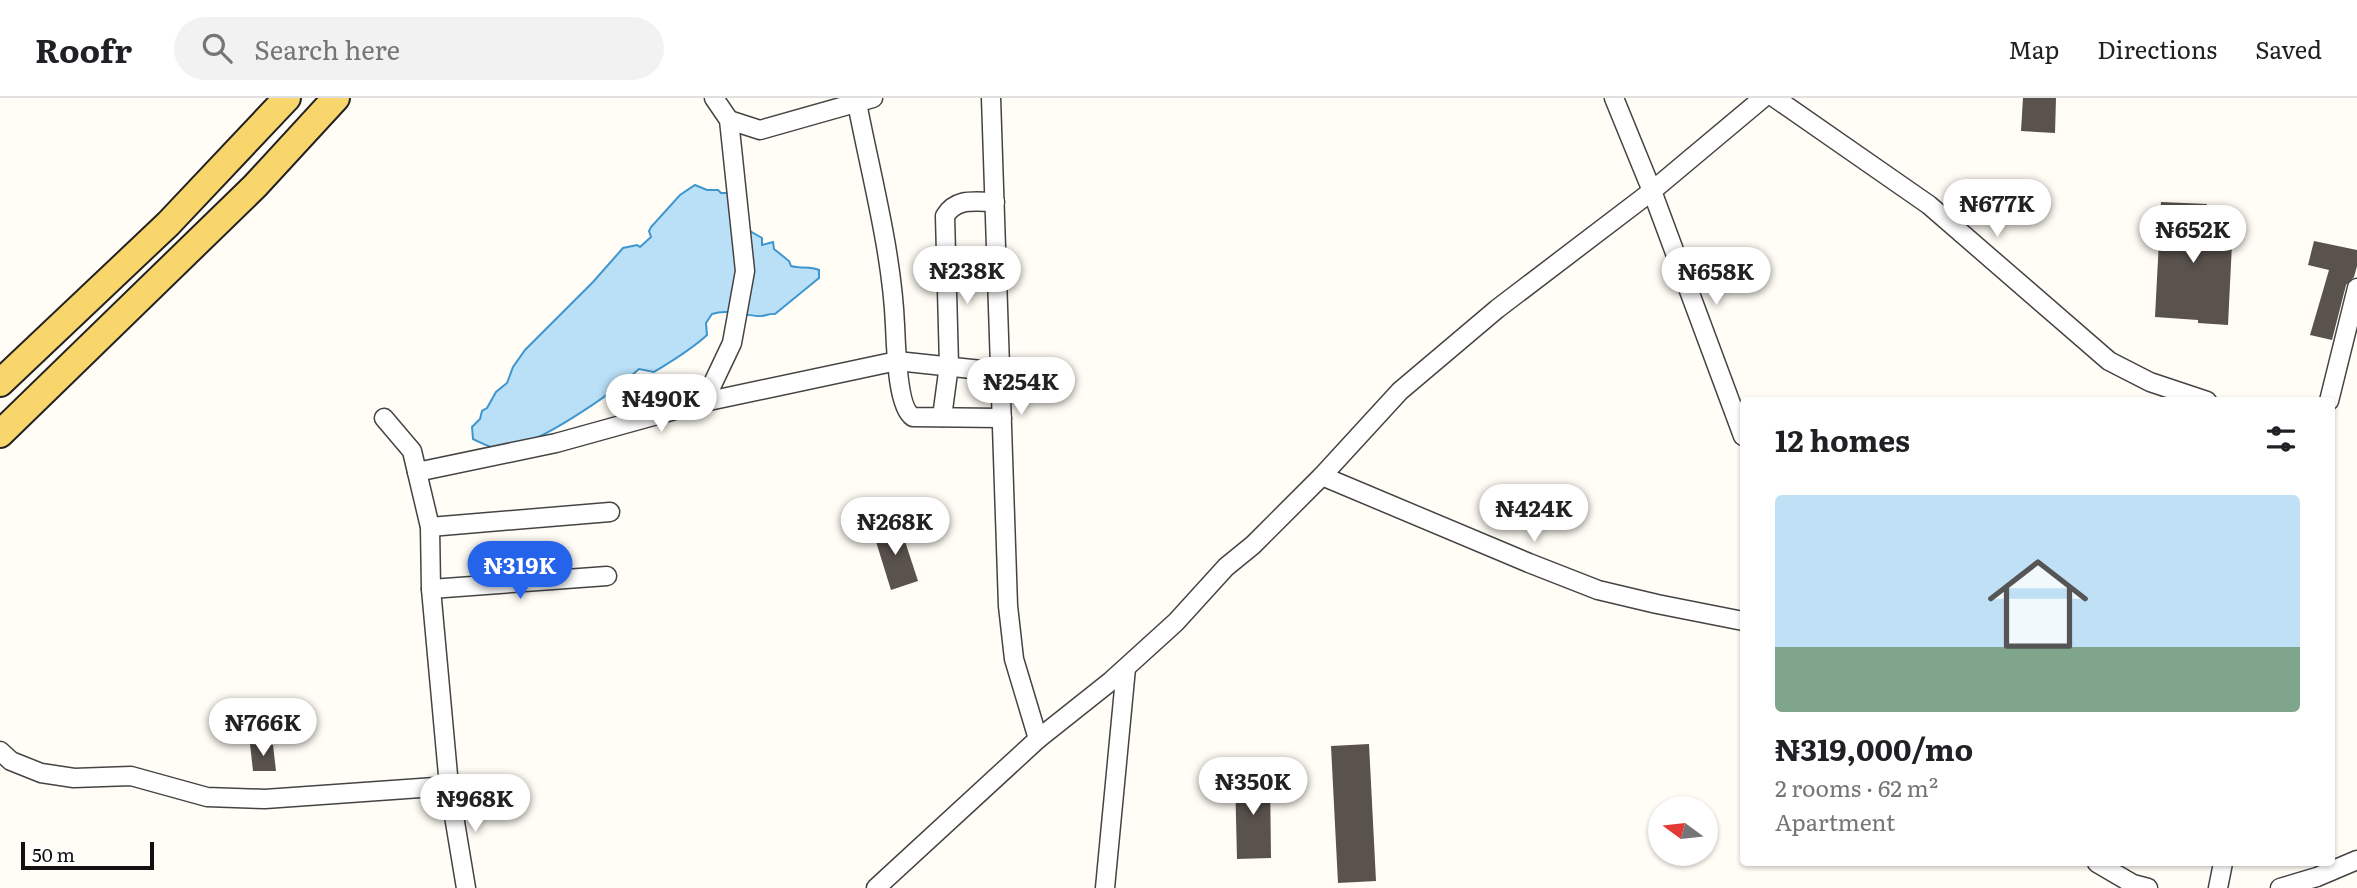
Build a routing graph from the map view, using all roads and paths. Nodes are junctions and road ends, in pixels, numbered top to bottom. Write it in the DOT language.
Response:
graph roads {
  1 [pos="287,98"];
  2 [pos="336,98"];
  3 [pos="714,98"];
  4 [pos="991,98"];
  5 [pos="1614,98"];
  6 [pos="1763,98"];
  7 [pos="1775,98"];
  8 [pos="865,101"];
  9 [pos="1744,105"];
  10 [pos="729,120"];
  11 [pos="1652,191"];
  12 [pos="995,202"];
  13 [pos="2357,288"];
  14 [pos="897,360"];
  15 [pos="949,365"];
  16 [pos="1000,372"];
  17 [pos="0,383"];
  18 [pos="2195,397"];
  19 [pos="2330,397"];
  20 [pos="704,402"];
  21 [pos="384,418"];
  22 [pos="942,418"];
  23 [pos="1002,418"];
  24 [pos="1740,428"];
  25 [pos="0,434"];
  26 [pos="417,472"];
  27 [pos="1322,476"];
  28 [pos="610,512"];
  29 [pos="430,527"];
  30 [pos="607,576"];
  31 [pos="431,589"];
  32 [pos="1740,620"];
  33 [pos="1126,668"];
  34 [pos="1038,739"];
  35 [pos="0,751"];
  36 [pos="449,786"];
  37 [pos="2357,860"];
  38 [pos="2102,866"];
  39 [pos="2222,866"];
  40 [pos="466,888"];
  41 [pos="876,888"];
  42 [pos="1105,888"];
  43 [pos="2148,888"];
  44 [pos="2218,888"];
  45 [pos="2280,888"];
  1 -- 17 [label="main road"];
  2 -- 25 [label="main road"];
  3 -- 10 [label="street"];
  4 -- 12 [label="street"];
  5 -- 11 [label="street"];
  6 -- 9 [label="street"];
  7 -- 18 [label="street"];
  8 -- 10 [label="street"];
  8 -- 14 [label="street"];
  9 -- 11 [label="street"];
  10 -- 20 [label="street"];
  11 -- 24 [label="street"];
  11 -- 27 [label="street"];
  12 -- 15 [label="street"];
  12 -- 16 [label="street"];
  13 -- 19 [label="street"];
  14 -- 15 [label="street"];
  14 -- 20 [label="street"];
  14 -- 22 [label="street"];
  15 -- 16 [label="street"];
  15 -- 22 [label="street"];
  16 -- 23 [label="street"];
  20 -- 26 [label="street"];
  21 -- 26 [label="street"];
  22 -- 23 [label="street"];
  23 -- 34 [label="street"];
  26 -- 29 [label="street"];
  27 -- 32 [label="street"];
  27 -- 33 [label="street"];
  28 -- 29 [label="street"];
  29 -- 31 [label="street"];
  30 -- 31 [label="street"];
  31 -- 36 [label="street"];
  33 -- 34 [label="street"];
  33 -- 42 [label="street"];
  34 -- 41 [label="street"];
  35 -- 36 [label="street"];
  36 -- 40 [label="street"];
  37 -- 45 [label="street"];
  38 -- 43 [label="street"];
  39 -- 44 [label="street"];
}
